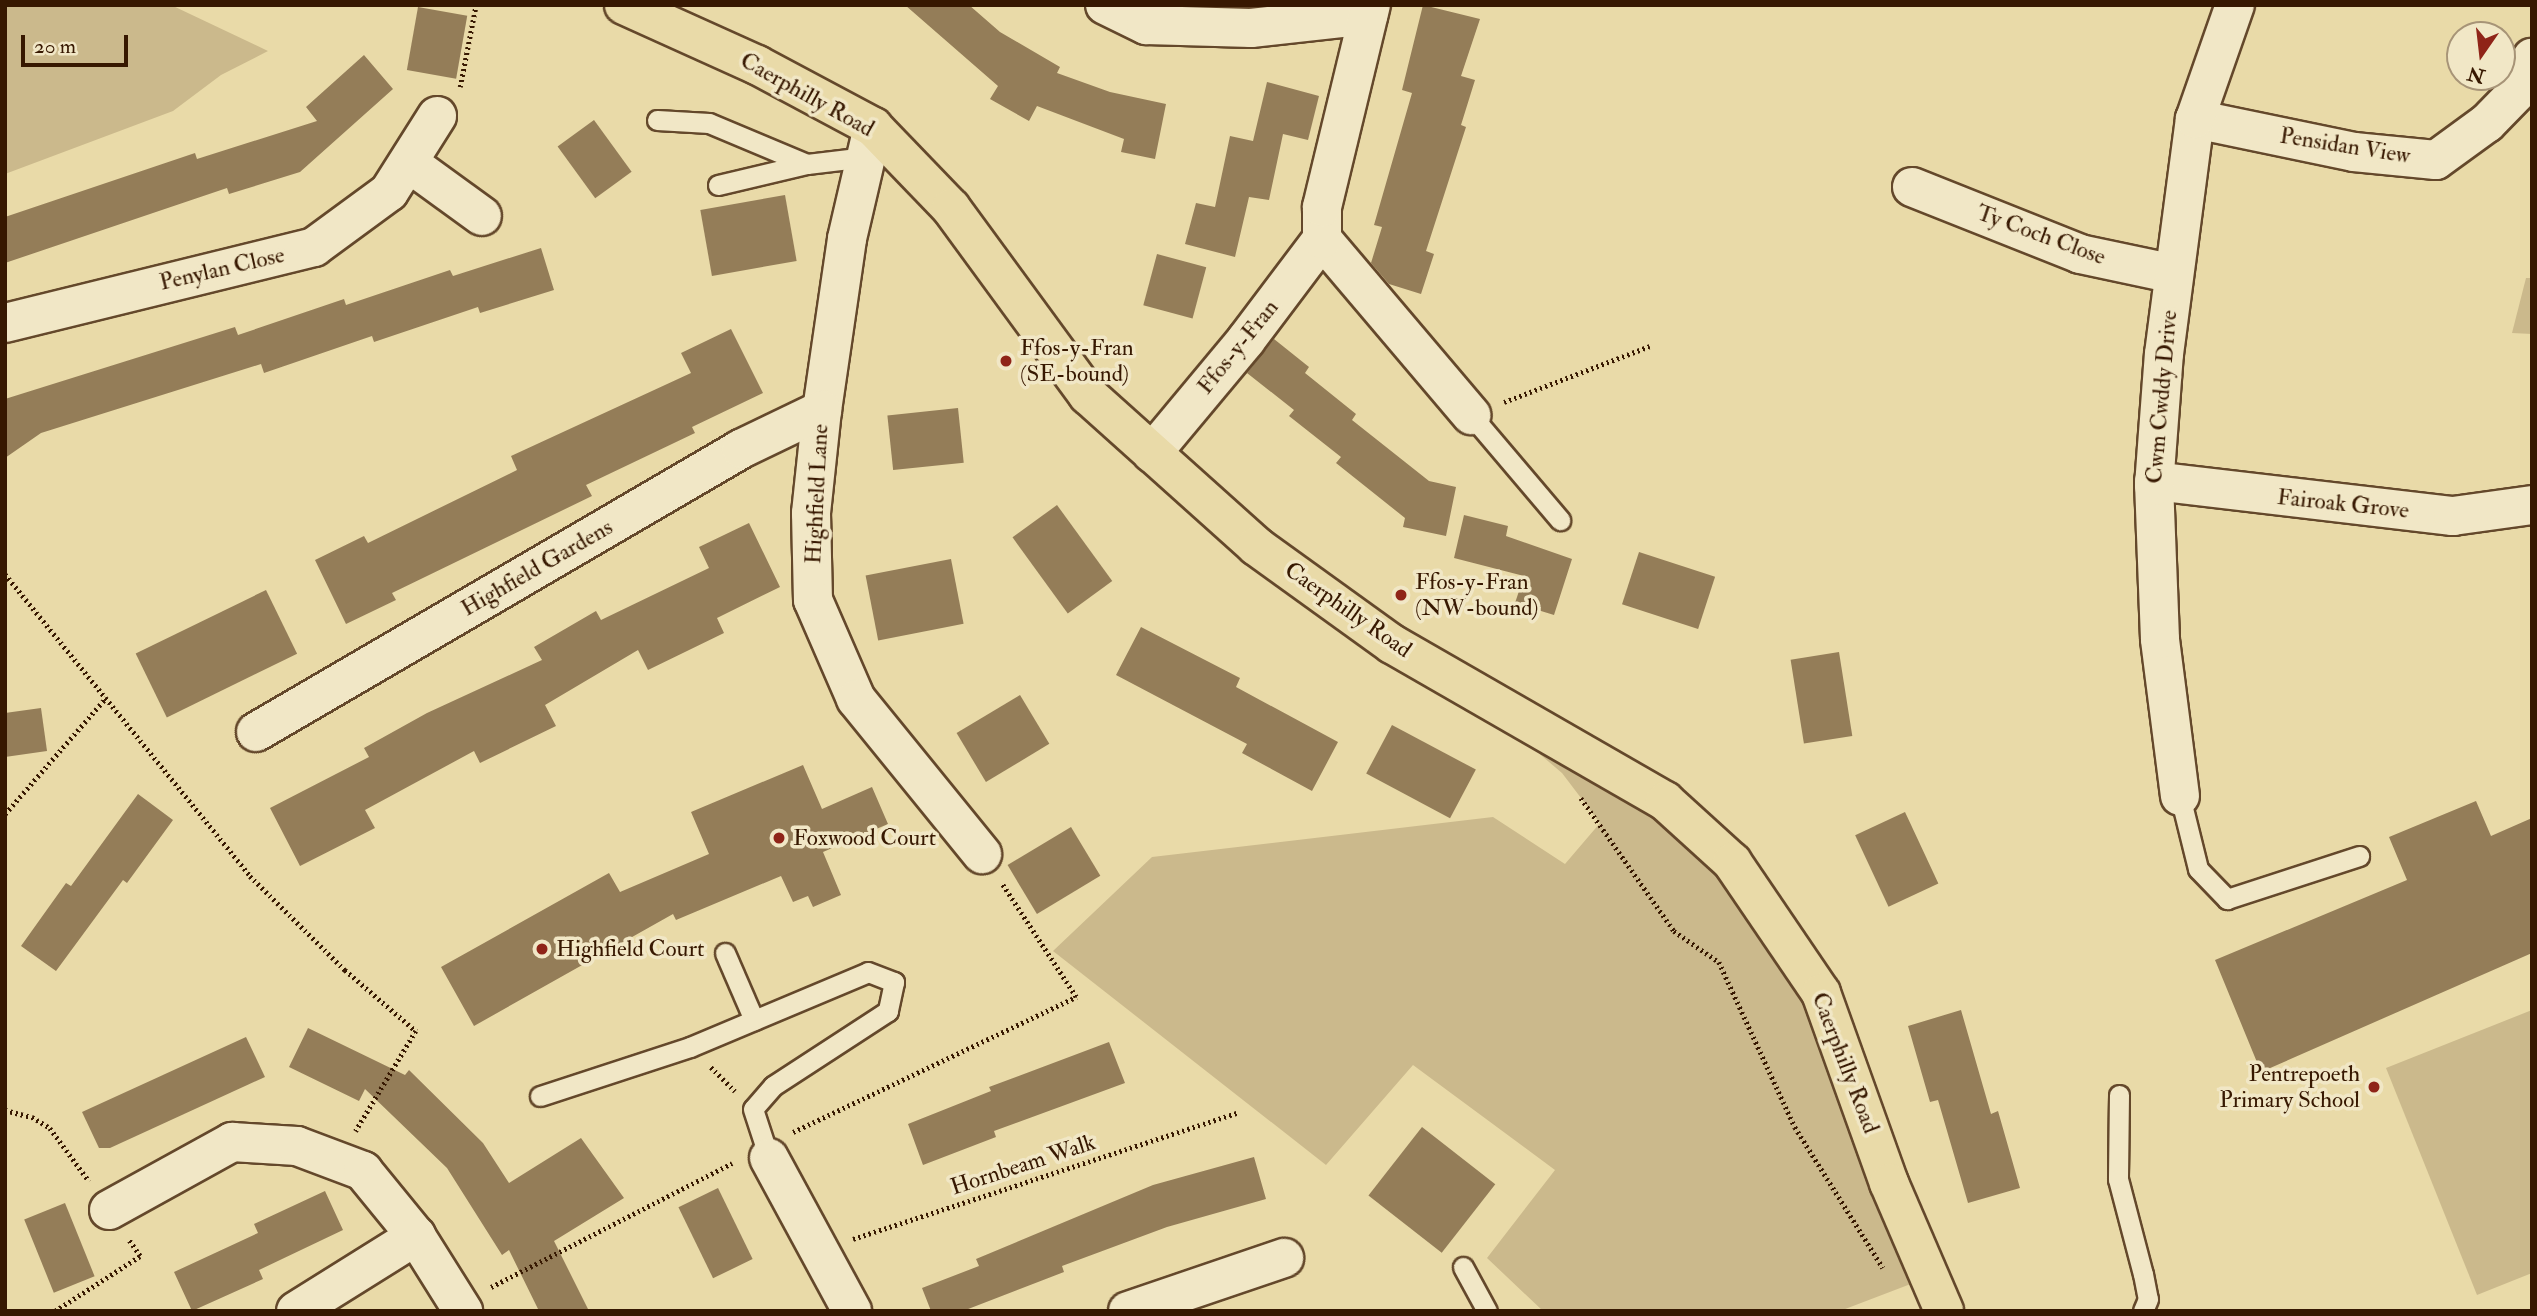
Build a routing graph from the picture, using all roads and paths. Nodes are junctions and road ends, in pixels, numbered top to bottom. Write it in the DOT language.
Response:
graph roads {
  1 [pos="477,5"];
  2 [pos="624,5"];
  3 [pos="1105,5"];
  4 [pos="2235,5"];
  5 [pos="1369,10"];
  6 [pos="2532,58"];
  7 [pos="437,116"];
  8 [pos="2195,119"];
  9 [pos="657,120"];
  10 [pos="870,142"];
  11 [pos="409,163"];
  12 [pos="807,164"];
  13 [pos="718,186"];
  14 [pos="1912,187"];
  15 [pos="482,216"];
  16 [pos="1322,239"];
  17 [pos="2174,274"];
  18 [pos="5,323"];
  19 [pos="1650,346"];
  20 [pos="822,410"];
  21 [pos="1471,415"];
  22 [pos="1152,453"];
  23 [pos="2154,481"];
  24 [pos="2532,505"];
  25 [pos="1560,520"];
  26 [pos="5,574"];
  27 [pos="106,698"];
  28 [pos="256,732"];
  29 [pos="1577,793"];
  30 [pos="2180,796"];
  31 [pos="5,814"];
  32 [pos="982,854"];
  33 [pos="2359,856"];
  34 [pos="725,953"];
  35 [pos="754,1020"];
  36 [pos="690,1047"];
  37 [pos="2119,1095"];
  38 [pos="540,1096"];
  39 [pos="753,1109"];
  40 [pos="5,1110"];
  41 [pos="1237,1113"];
  42 [pos="767,1152"];
  43 [pos="338,1162"];
  44 [pos="109,1210"];
  45 [pos="416,1236"];
  46 [pos="819,1250"];
  47 [pos="1284,1258"];
  48 [pos="1463,1266"];
  49 [pos="1891,1278"];
  50 [pos="461,1307"];
  51 [pos="55,1311"];
  52 [pos="296,1311"];
  53 [pos="852,1311"];
  54 [pos="1128,1311"];
  55 [pos="1487,1311"];
  56 [pos="1944,1311"];
  57 [pos="2143,1311"];
  1 -- 7 [label="path"];
  2 -- 10 [label="main road, Caerphilly Road"];
  3 -- 5 [label="street"];
  4 -- 8 [label="street, Cwm Cwddy Drive"];
  5 -- 16 [label="street"];
  6 -- 8 [label="street, Pensidan View"];
  7 -- 11 [label="street, Penylan Close"];
  8 -- 17 [label="street, Cwm Cwddy Drive"];
  9 -- 12 [label="lane"];
  10 -- 12 [label="lane"];
  10 -- 20 [label="street, Highfield Lane"];
  10 -- 22 [label="main road, Caerphilly Road"];
  11 -- 15 [label="street"];
  11 -- 18 [label="street, Penylan Close"];
  12 -- 13 [label="lane"];
  14 -- 17 [label="street, Ty Coch Close"];
  16 -- 21 [label="street"];
  16 -- 22 [label="street, Ffos-y-Fran"];
  17 -- 23 [label="street, Cwm Cwddy Drive"];
  19 -- 21 [label="path"];
  20 -- 28 [label="street, Highfield Gardens"];
  20 -- 32 [label="street, Highfield Lane"];
  21 -- 25 [label="lane"];
  22 -- 56 [label="main road, Caerphilly Road"];
  23 -- 24 [label="street, Fairoak Grove"];
  23 -- 30 [label="street, Cwm Cwddy Drive"];
  26 -- 27 [label="path"];
  27 -- 31 [label="path"];
  27 -- 43 [label="path"];
  29 -- 49 [label="path"];
  30 -- 33 [label="lane"];
  32 -- 42 [label="path"];
  34 -- 35 [label="lane"];
  35 -- 36 [label="lane"];
  35 -- 39 [label="lane"];
  36 -- 38 [label="lane"];
  36 -- 39 [label="path"];
  37 -- 57 [label="lane"];
  39 -- 42 [label="lane"];
  40 -- 44 [label="path"];
  41 -- 46 [label="path, Hornbeam Walk"];
  42 -- 46 [label="street"];
  42 -- 50 [label="path"];
  43 -- 44 [label="street"];
  43 -- 45 [label="street"];
  44 -- 51 [label="path"];
  45 -- 50 [label="street"];
  45 -- 52 [label="street"];
  46 -- 53 [label="street"];
  47 -- 54 [label="street"];
  48 -- 55 [label="lane"];
}
